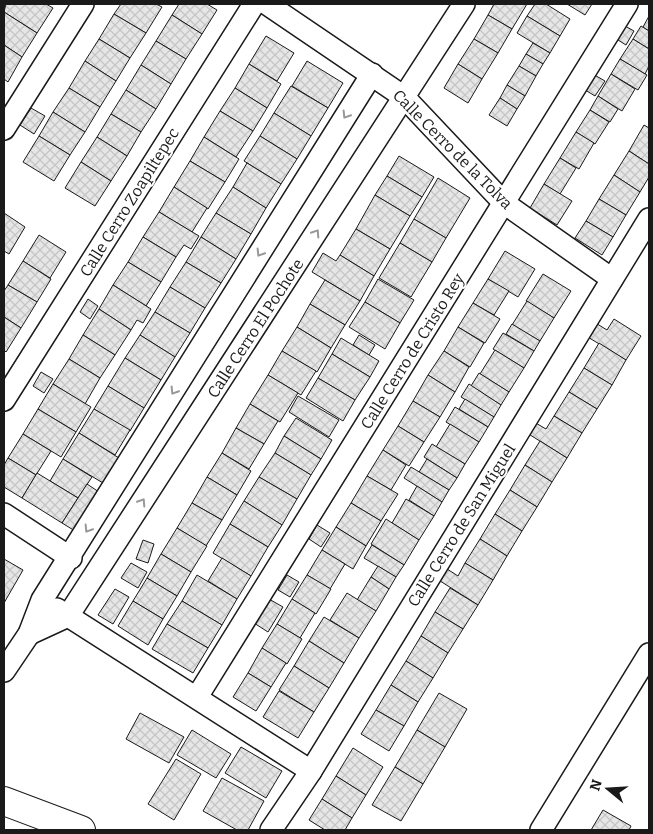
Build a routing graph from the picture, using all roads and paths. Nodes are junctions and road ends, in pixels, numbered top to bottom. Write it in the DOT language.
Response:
graph roads {
  1 [pos="83,4"];
  2 [pos="254,4"];
  3 [pos="267,4"];
  4 [pos="464,4"];
  5 [pos="626,4"];
  6 [pos="372,74"];
  7 [pos="404,97"];
  8 [pos="4,129"];
  9 [pos="504,203"];
  10 [pos="649,219"];
  11 [pos="612,279"];
  12 [pos="4,400"];
  13 [pos="4,514"];
  14 [pos="71,558"];
  15 [pos="42,600"];
  16 [pos="68,616"];
  17 [pos="29,634"];
  18 [pos="649,654"];
  19 [pos="4,671"];
  20 [pos="197,697"];
  21 [pos="311,771"];
  22 [pos="4,801"];
  23 [pos="81,830"];
  24 [pos="271,830"];
  25 [pos="541,830"];
  1 -- 8 [label="street"];
  2 -- 12 [label="street, Calle Cerro Zoapiltepec"];
  3 -- 6 [label="street, Calle Cerro de la Tolva"];
  4 -- 7 [label="street, Calle Cerro El Pochote"];
  5 -- 9 [label="street, Calle Cerro de Cristo Rey"];
  6 -- 7 [label="street, Calle Cerro de la Tolva"];
  6 -- 14 [label="street, Calle Cerro El Pochote, one-way"];
  7 -- 9 [label="street, Calle Cerro de la Tolva"];
  16 -- 7 [label="street, Calle Cerro El Pochote, one-way"];
  9 -- 11 [label="street, Calle Cerro de la Tolva"];
  9 -- 20 [label="street, Calle Cerro de Cristo Rey"];
  10 -- 11 [label="street, Calle Cerro de San Miguel"];
  11 -- 21 [label="street, Calle Cerro de San Miguel"];
  13 -- 14 [label="street"];
  14 -- 15 [label="street, Calle Cerro El Pochote"];
  15 -- 16 [label="street"];
  15 -- 17 [label="street, Calle Cerro El Pochote"];
  16 -- 17 [label="street"];
  16 -- 20 [label="street"];
  17 -- 19 [label="street, Calle Cerro El Pochote"];
  18 -- 25 [label="street"];
  20 -- 21 [label="street"];
  21 -- 24 [label="street, Calle Cerro de San Miguel"];
  22 -- 23 [label="street"];
}
